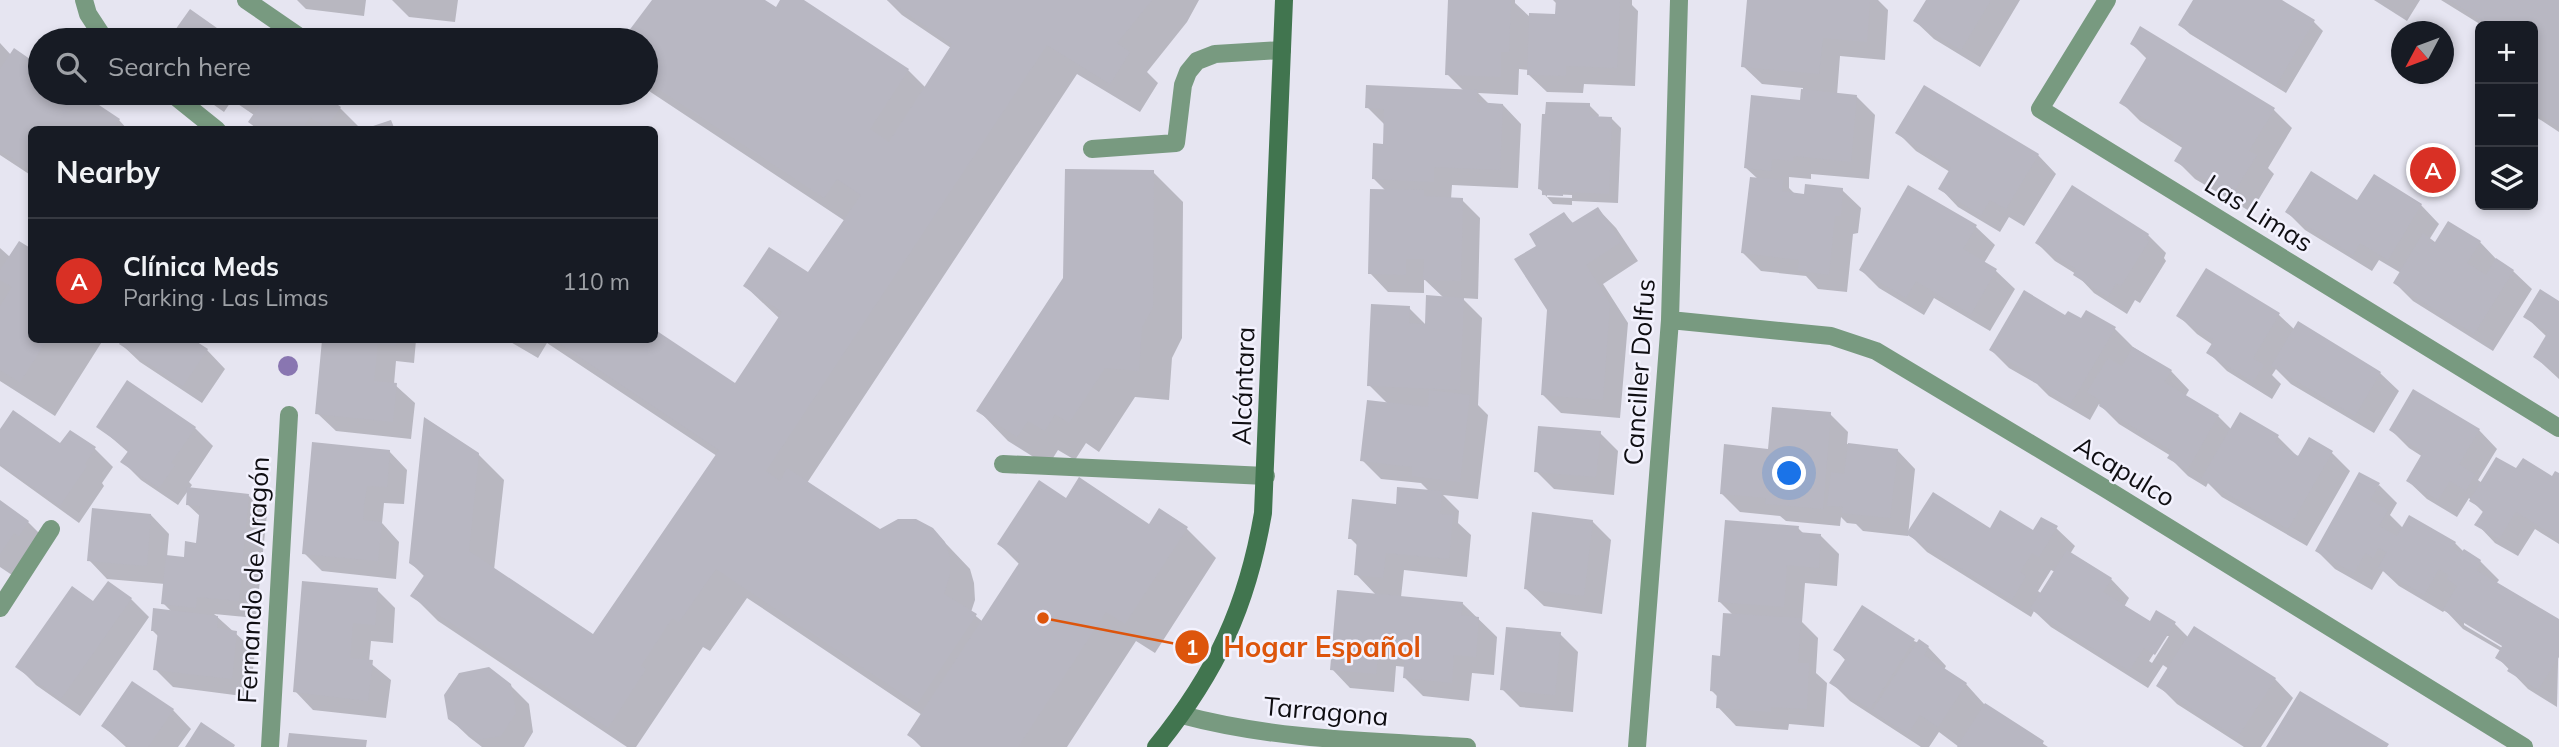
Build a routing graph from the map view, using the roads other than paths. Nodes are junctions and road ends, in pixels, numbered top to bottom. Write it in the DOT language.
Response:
graph roads {
  1 [pos="84,0"];
  2 [pos="246,0"];
  3 [pos="1284,0"];
  4 [pos="1679,0"];
  5 [pos="2107,0"];
  6 [pos="97,28"];
  7 [pos="287,28"];
  8 [pos="1282,50"];
  9 [pos="186,105"];
  10 [pos="212,126"];
  11 [pos="1092,149"];
  12 [pos="1670,320"];
  13 [pos="289,415"];
  14 [pos="2559,428"];
  15 [pos="1003,464"];
  16 [pos="1266,476"];
  17 [pos="51,528"];
  18 [pos="0,608"];
  19 [pos="1182,715"];
  20 [pos="270,747"];
  21 [pos="1156,747"];
  22 [pos="1466,747"];
  23 [pos="1637,747"];
  24 [pos="2524,747"];
  1 -- 6 [label="street"];
  2 -- 7 [label="street"];
  3 -- 8 [label="street, Alcántara"];
  4 -- 12 [label="street, Canciller Dolfus"];
  5 -- 14 [label="street, Las Limas"];
  8 -- 11 [label="street"];
  8 -- 16 [label="street, Alcántara"];
  9 -- 10 [label="street"];
  12 -- 23 [label="street, Canciller Dolfus"];
  12 -- 24 [label="street, Acapulco"];
  13 -- 20 [label="street, Fernando de Aragón"];
  15 -- 16 [label="street"];
  16 -- 19 [label="street, Alcántara"];
  17 -- 18 [label="street"];
  19 -- 21 [label="street, Alcántara"];
  19 -- 22 [label="street, Tarragona"];
}
